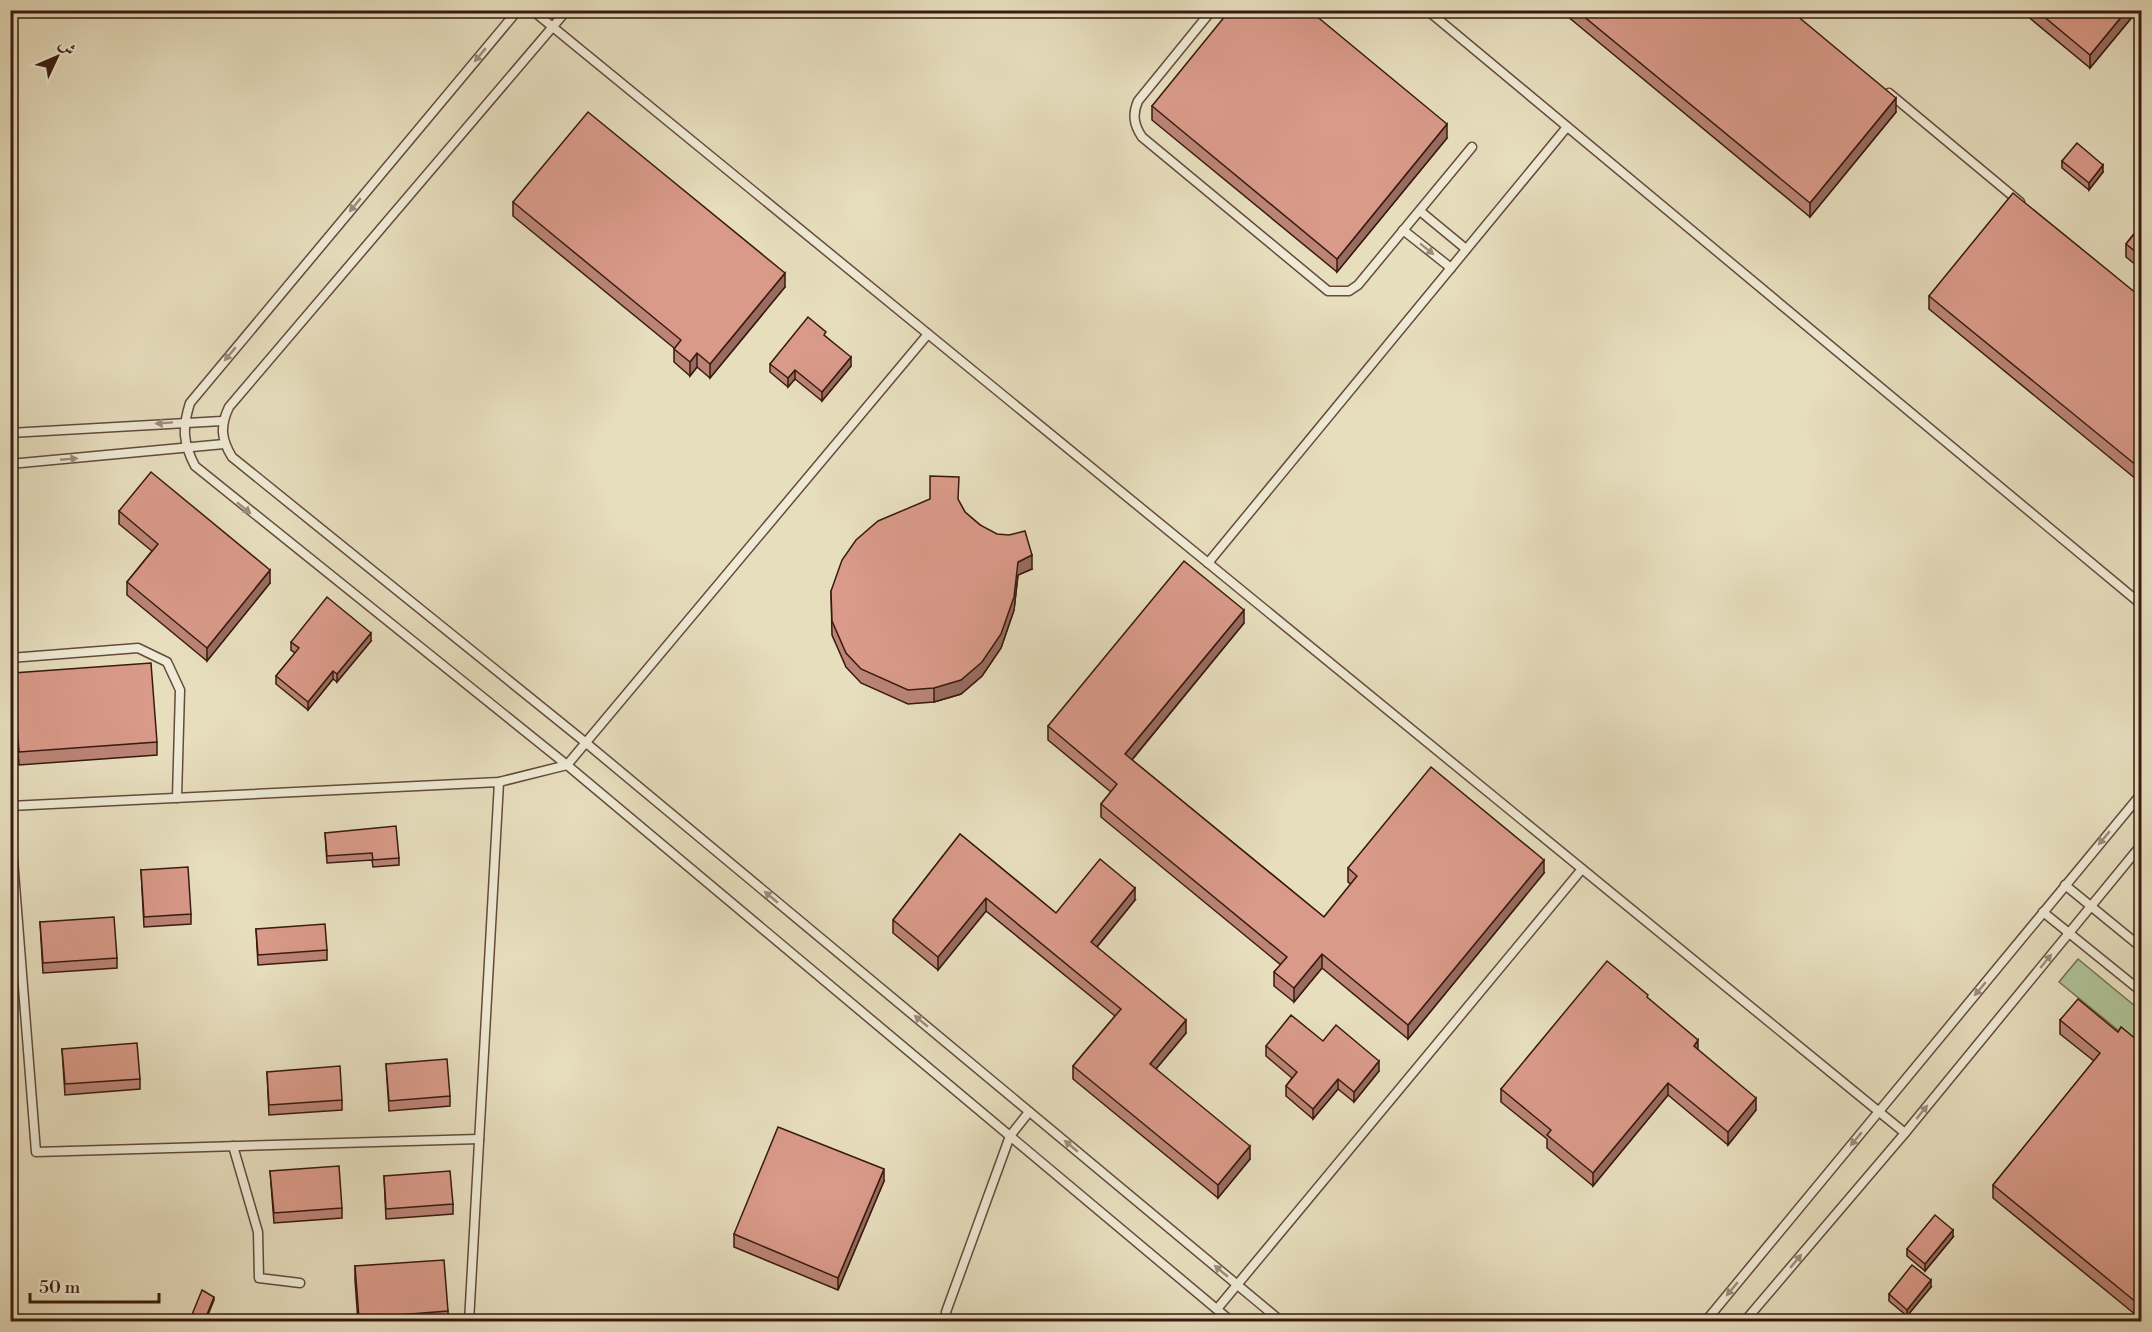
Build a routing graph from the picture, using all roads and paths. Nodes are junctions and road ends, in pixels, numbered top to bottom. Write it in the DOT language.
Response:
graph roads {
  1 [pos="518,10"];
  2 [pos="532,10"];
  3 [pos="567,10"];
  4 [pos="1212,10"];
  5 [pos="1427,10"];
  6 [pos="553,28"];
  7 [pos="1880,86"];
  8 [pos="1567,127"];
  9 [pos="1473,147"];
  10 [pos="2024,205"];
  11 [pos="1420,211"];
  12 [pos="1403,230"];
  13 [pos="1467,249"];
  14 [pos="1450,268"];
  15 [pos="928,334"];
  16 [pos="222,421"];
  17 [pos="183,422"];
  18 [pos="10,433"];
  19 [pos="224,444"];
  20 [pos="186,449"];
  21 [pos="10,464"];
  22 [pos="1208,563"];
  23 [pos="2142,605"];
  24 [pos="10,658"];
  25 [pos="585,742"];
  26 [pos="567,765"];
  27 [pos="499,782"];
  28 [pos="2142,793"];
  29 [pos="177,798"];
  30 [pos="10,806"];
  31 [pos="10,821"];
  32 [pos="2142,844"];
  33 [pos="1582,869"];
  34 [pos="2065,885"];
  35 [pos="2091,906"];
  36 [pos="2043,912"];
  37 [pos="2069,933"];
  38 [pos="2142,948"];
  39 [pos="2142,992"];
  40 [pos="1879,1111"];
  41 [pos="1029,1112"];
  42 [pos="1905,1133"];
  43 [pos="1010,1136"];
  44 [pos="479,1139"];
  45 [pos="233,1146"];
  46 [pos="300,1283"];
  47 [pos="1236,1284"];
  48 [pos="1217,1309"];
  49 [pos="469,1322"];
  50 [pos="946,1322"];
  51 [pos="1232,1322"];
  52 [pos="1282,1322"];
  53 [pos="1705,1322"];
  54 [pos="1744,1322"];
  1 -- 17 [label="lane, one-way"];
  2 -- 6 [label="lane"];
  3 -- 6 [label="lane"];
  4 -- 12 [label="lane"];
  5 -- 8 [label="lane"];
  6 -- 15 [label="lane"];
  6 -- 16 [label="lane"];
  7 -- 10 [label="lane"];
  8 -- 13 [label="lane"];
  8 -- 23 [label="lane"];
  9 -- 11 [label="lane"];
  11 -- 12 [label="lane"];
  11 -- 13 [label="lane"];
  12 -- 14 [label="lane, one-way"];
  13 -- 14 [label="lane"];
  14 -- 22 [label="lane"];
  15 -- 22 [label="lane"];
  15 -- 25 [label="lane"];
  16 -- 17 [label="lane"];
  16 -- 19 [label="lane"];
  17 -- 18 [label="lane, one-way"];
  17 -- 20 [label="lane"];
  19 -- 20 [label="lane"];
  19 -- 25 [label="lane"];
  21 -- 20 [label="lane, one-way"];
  20 -- 26 [label="lane, one-way"];
  22 -- 33 [label="lane"];
  24 -- 29 [label="lane"];
  25 -- 26 [label="lane"];
  41 -- 25 [label="lane, one-way"];
  26 -- 27 [label="lane"];
  26 -- 43 [label="lane"];
  27 -- 29 [label="lane"];
  27 -- 44 [label="lane"];
  28 -- 34 [label="lane, one-way"];
  29 -- 30 [label="lane"];
  31 -- 45 [label="lane"];
  32 -- 35 [label="lane"];
  33 -- 40 [label="lane"];
  33 -- 47 [label="lane"];
  34 -- 35 [label="lane"];
  34 -- 36 [label="lane"];
  35 -- 37 [label="lane"];
  35 -- 38 [label="lane"];
  36 -- 37 [label="lane"];
  36 -- 40 [label="lane, one-way"];
  37 -- 39 [label="lane"];
  42 -- 37 [label="lane, one-way"];
  40 -- 42 [label="lane"];
  40 -- 53 [label="lane, one-way"];
  41 -- 43 [label="lane"];
  47 -- 41 [label="lane, one-way"];
  54 -- 42 [label="lane, one-way"];
  43 -- 48 [label="lane"];
  43 -- 50 [label="lane"];
  44 -- 45 [label="lane"];
  44 -- 49 [label="lane"];
  45 -- 46 [label="lane"];
  47 -- 48 [label="lane"];
  47 -- 52 [label="lane"];
  48 -- 51 [label="lane"];
}
